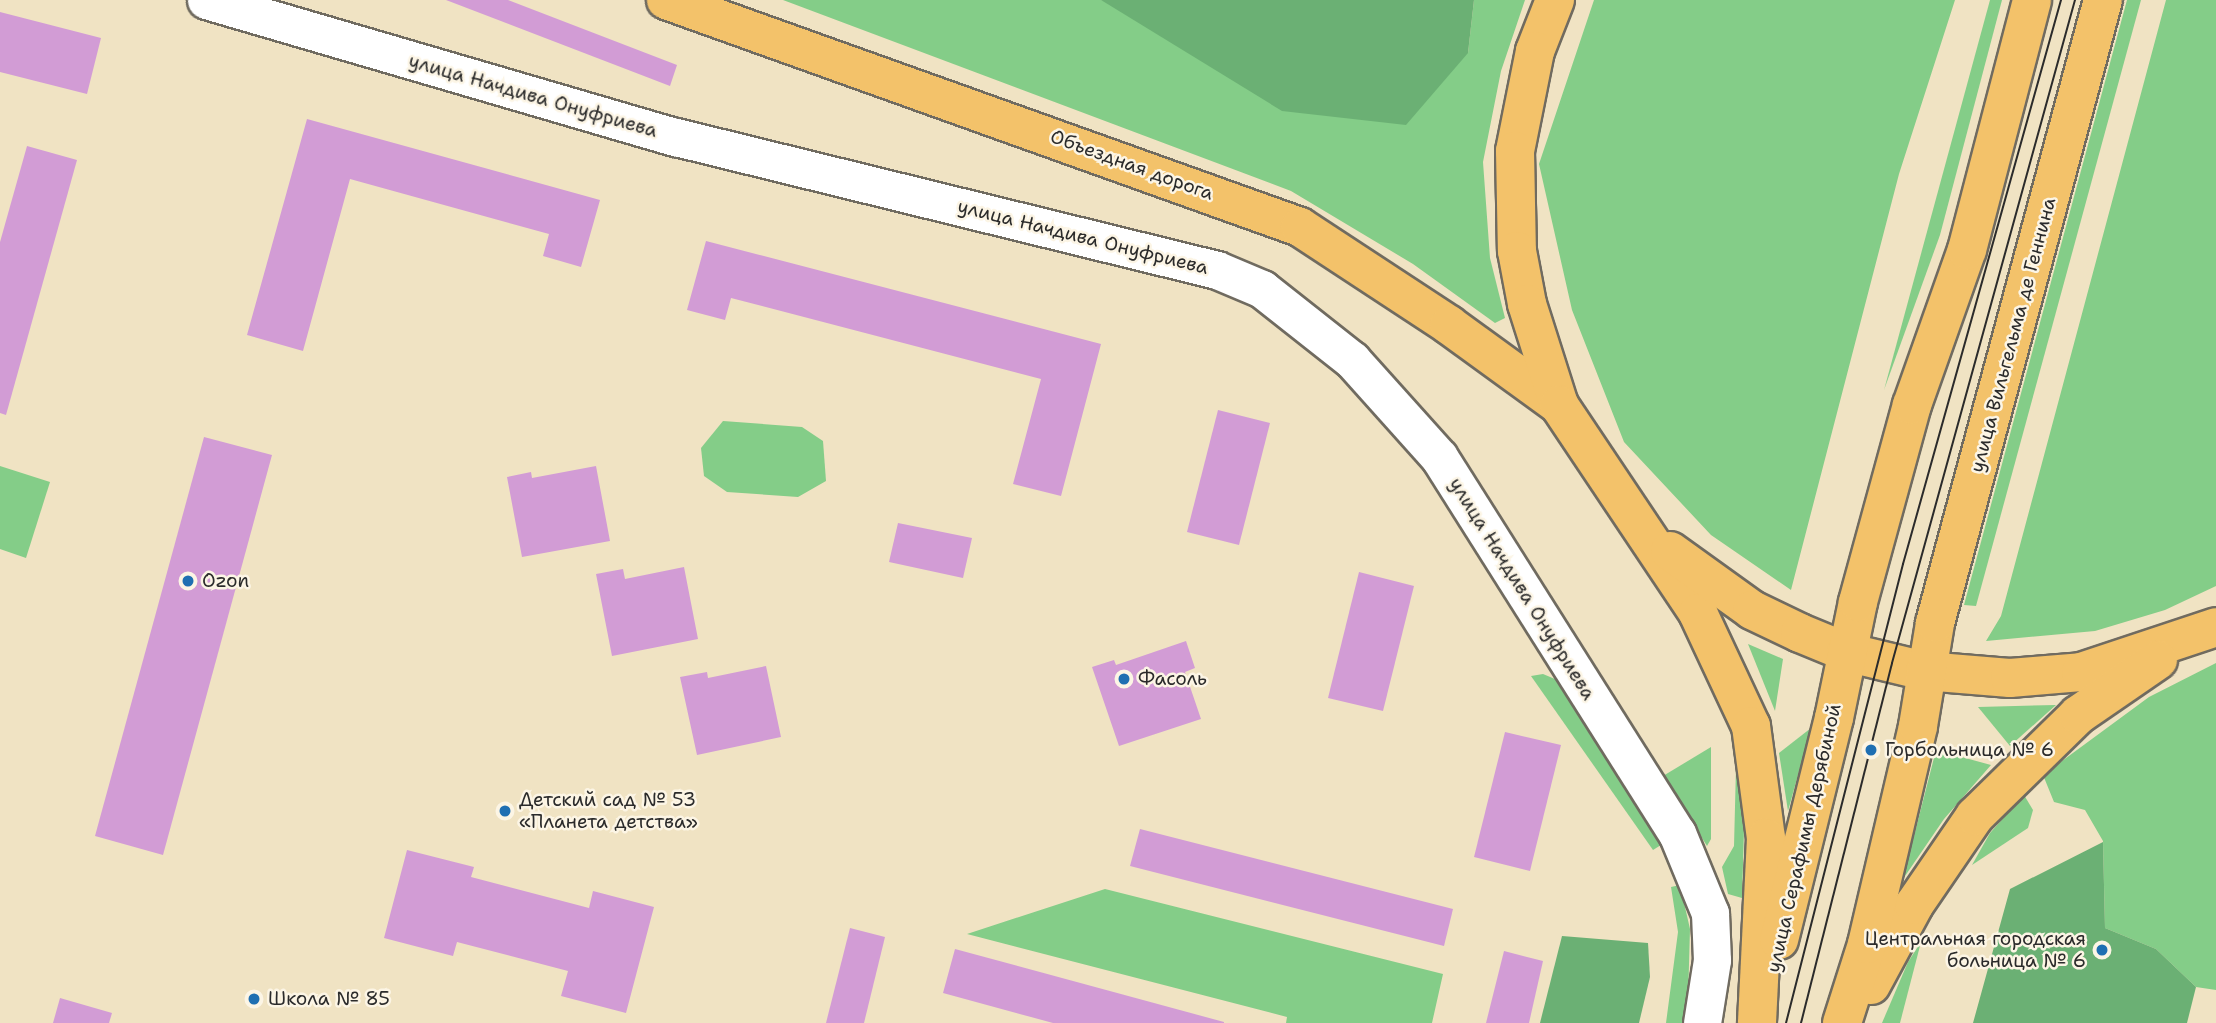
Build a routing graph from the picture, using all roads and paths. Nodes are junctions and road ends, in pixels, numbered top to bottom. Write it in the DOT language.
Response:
graph roads {
  1 [pos="206,0"];
  2 [pos="666,0"];
  3 [pos="1555,0"];
  4 [pos="2032,0"];
  5 [pos="2103,0"];
  6 [pos="1559,405"];
  7 [pos="1645,529"];
  8 [pos="2201,634"];
  9 [pos="1846,652"];
  10 [pos="1925,671"];
  11 [pos="1702,1023"];
  12 [pos="1758,1023"];
  13 [pos="1843,1023"];
  14 [pos="1852,1023"];
  1 -- 11 [label="street, улица Начдива Онуфриева"];
  2 -- 6 [label="main road, Объездная дорога"];
  3 -- 6 [label="main road"];
  4 -- 9 [label="main road"];
  5 -- 10 [label="main road, улица Вильгельма де Геннина"];
  6 -- 7 [label="main road"];
  7 -- 9 [label="main road"];
  7 -- 12 [label="main road"];
  8 -- 10 [label="main road"];
  8 -- 14 [label="main road"];
  9 -- 10 [label="main road"];
  9 -- 12 [label="main road, улица Серафимы Дерябиной"];
  10 -- 13 [label="main road"];
}
